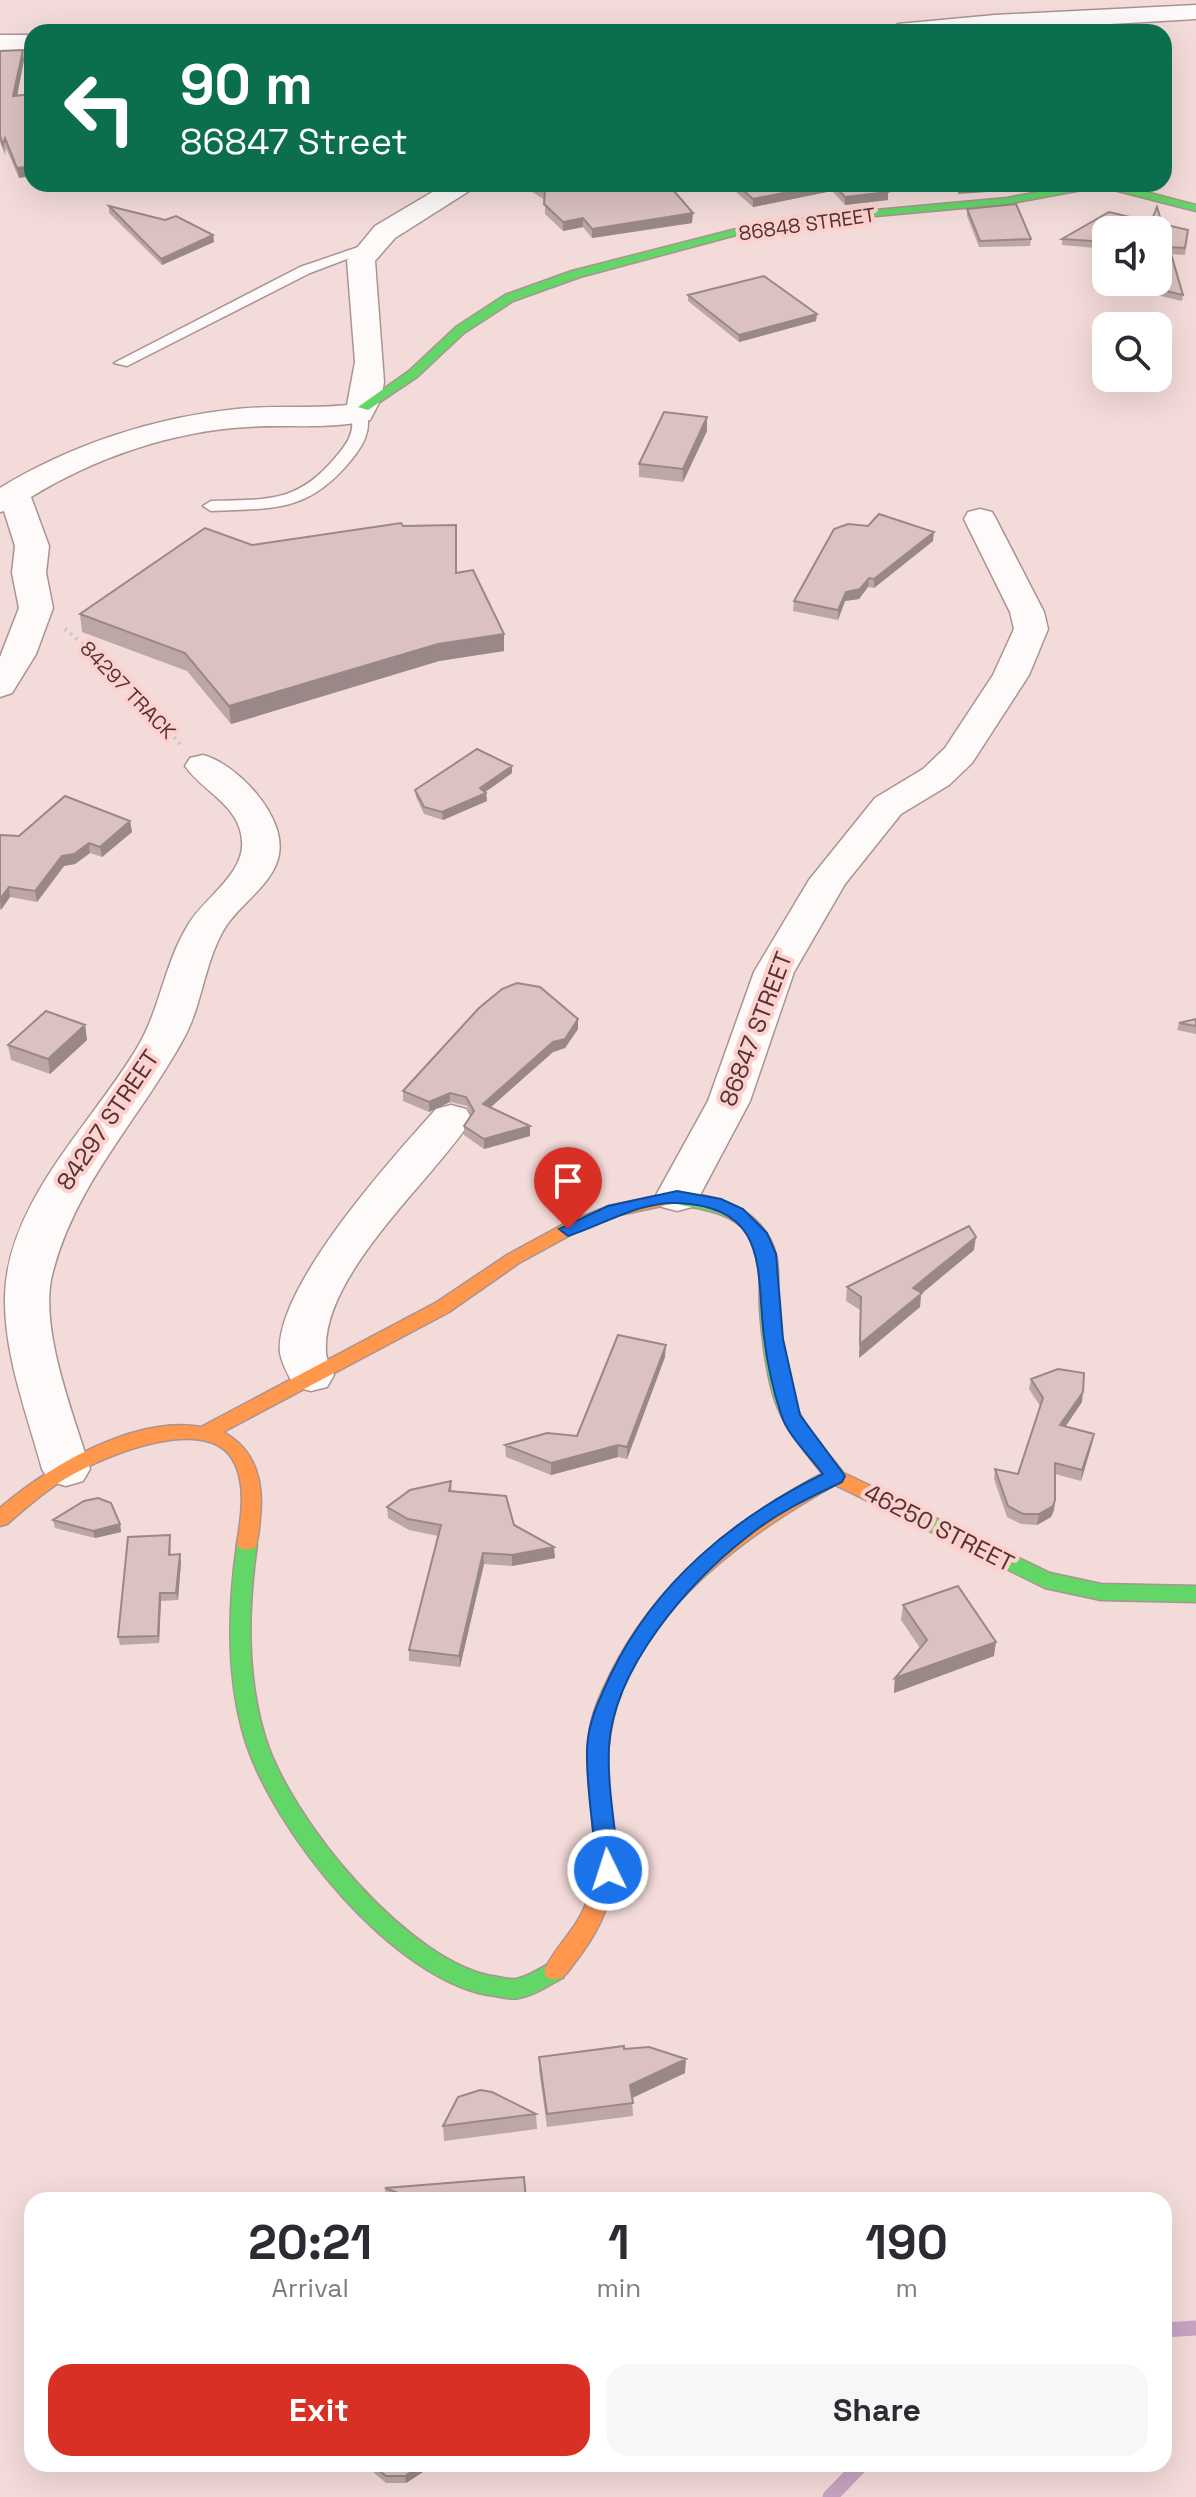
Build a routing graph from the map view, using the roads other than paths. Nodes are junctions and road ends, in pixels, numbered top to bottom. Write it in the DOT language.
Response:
graph roads {
  1 [pos="1196,12"];
  2 [pos="976,24"];
  3 [pos="0,43"];
  4 [pos="24,43"];
  5 [pos="452,192"];
  6 [pos="1055,192"];
  7 [pos="1133,192"];
  8 [pos="1196,208"];
  9 [pos="369,248"];
  10 [pos="122,363"];
  11 [pos="361,410"];
  12 [pos="7,497"];
  13 [pos="211,506"];
  14 [pos="980,519"];
  15 [pos="0,686"];
  16 [pos="203,766"];
  17 [pos="451,1119"];
  18 [pos="677,1197"];
  19 [pos="311,1375"];
  20 [pos="203,1434"];
  21 [pos="66,1469"];
  22 [pos="835,1476"];
  23 [pos="0,1519"];
  24 [pos="1196,1594"];
  1 -- 2 [label="street"];
  3 -- 4 [label="street"];
  5 -- 9 [label="street"];
  6 -- 11 [label="street, 86848 STREET"];
  7 -- 8 [label="street, 86848 STREET"];
  9 -- 10 [label="lane"];
  9 -- 11 [label="street"];
  11 -- 12 [label="street"];
  11 -- 13 [label="lane"];
  12 -- 15 [label="street"];
  14 -- 18 [label="street, 86847 STREET"];
  16 -- 21 [label="street, 84297 STREET"];
  17 -- 19 [label="street"];
  18 -- 19 [label="street"];
  18 -- 22 [label="street"];
  19 -- 20 [label="street"];
  20 -- 21 [label="street, 46250 STREET"];
  20 -- 22 [label="street, 46250 STREET"];
  21 -- 23 [label="street, 46250 STREET"];
  22 -- 24 [label="street, 46250 STREET"];
}
